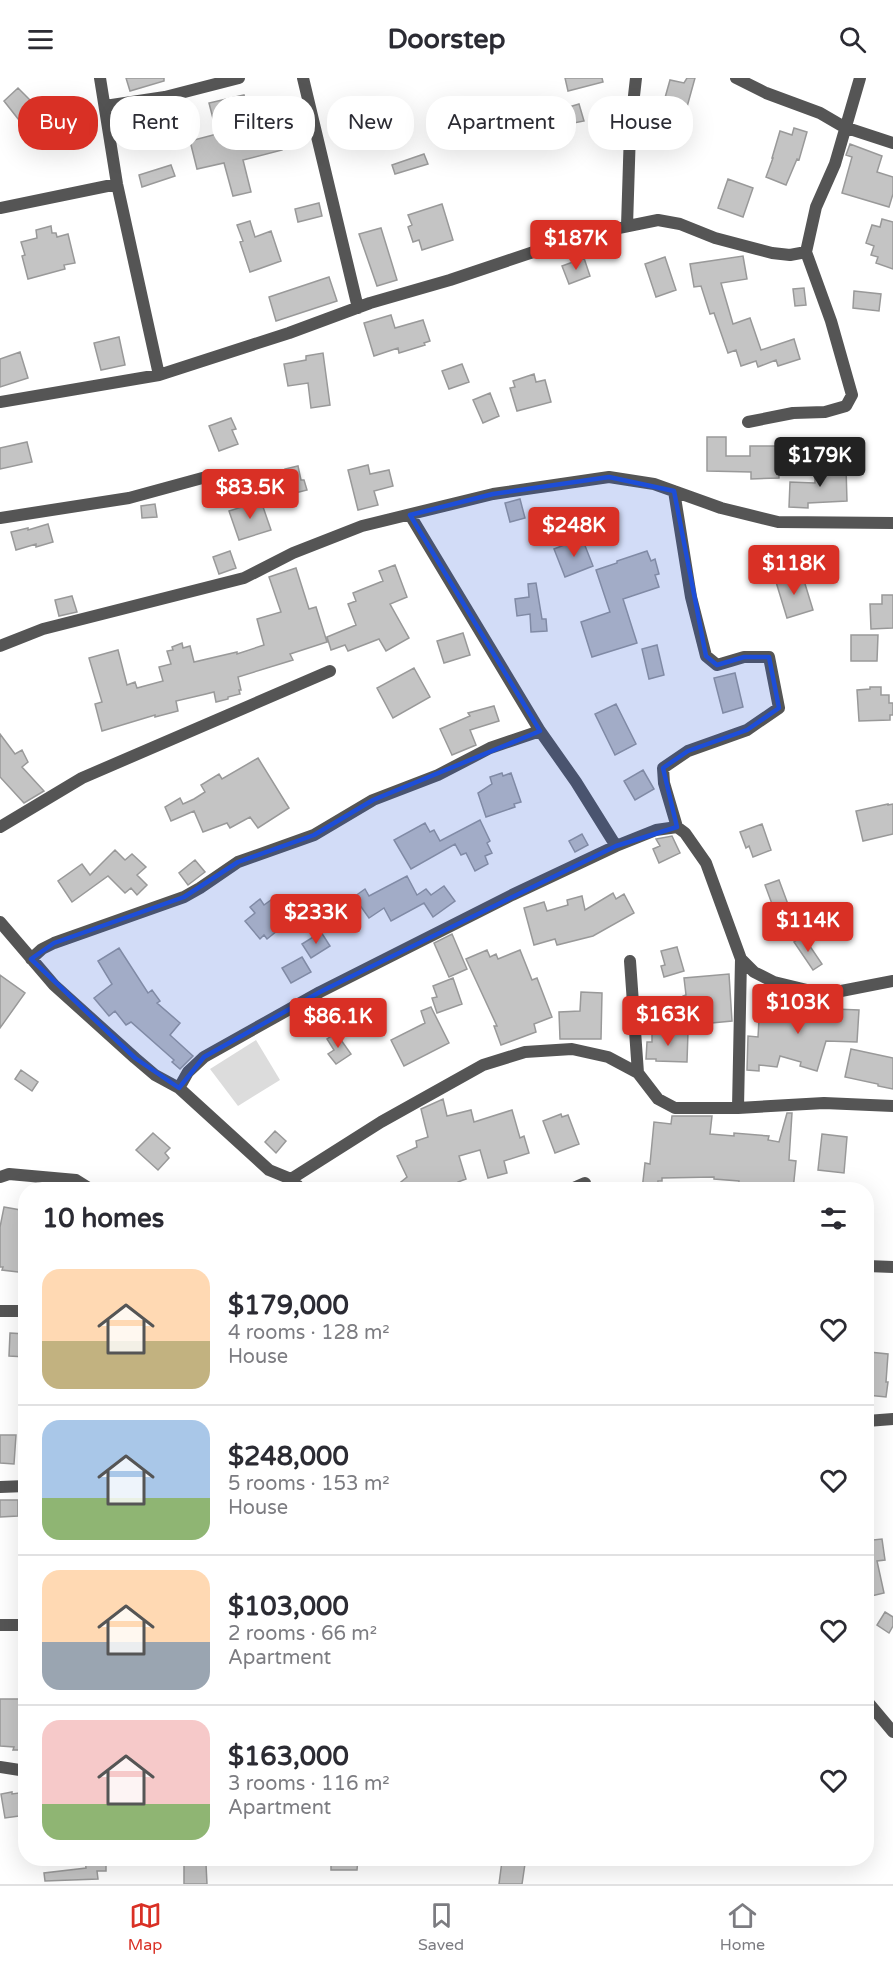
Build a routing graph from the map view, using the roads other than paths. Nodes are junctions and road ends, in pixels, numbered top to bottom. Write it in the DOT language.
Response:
graph roads {
  1 [pos="100,78"];
  2 [pos="239,78"];
  3 [pos="303,78"];
  4 [pos="636,78"];
  5 [pos="736,78"];
  6 [pos="860,78"];
  7 [pos="105,106"];
  8 [pos="844,127"];
  9 [pos="893,143"];
  10 [pos="117,184"];
  11 [pos="0,208"];
  12 [pos="627,226"];
  13 [pos="806,252"];
  14 [pos="358,308"];
  15 [pos="159,375"];
  16 [pos="0,402"];
  17 [pos="748,422"];
  18 [pos="206,477"];
  19 [pos="674,491"];
  20 [pos="410,515"];
  21 [pos="0,519"];
  22 [pos="893,523"];
  23 [pos="0,646"];
  24 [pos="330,671"];
  25 [pos="540,731"];
  26 [pos="0,826"];
  27 [pos="677,827"];
  28 [pos="616,846"];
  29 [pos="0,922"];
  30 [pos="31,959"];
  31 [pos="741,959"];
  32 [pos="630,961"];
  33 [pos="893,981"];
  34 [pos="638,1073"];
  35 [pos="179,1088"];
  36 [pos="893,1106"];
  37 [pos="738,1108"];
  38 [pos="0,1177"];
  39 [pos="291,1179"];
  40 [pos="79,1182"];
  41 [pos="294,1182"];
  42 [pos="874,1266"];
  43 [pos="893,1267"];
  44 [pos="0,1311"];
  45 [pos="18,1311"];
  46 [pos="893,1419"];
  47 [pos="874,1421"];
  48 [pos="18,1486"];
  49 [pos="0,1487"];
  50 [pos="0,1624"];
  51 [pos="18,1625"];
  52 [pos="874,1709"];
  53 [pos="893,1732"];
  54 [pos="0,1767"];
  55 [pos="18,1769"];
  1 -- 7 [label="street"];
  2 -- 7 [label="street"];
  3 -- 14 [label="street"];
  4 -- 12 [label="street"];
  5 -- 8 [label="street"];
  6 -- 8 [label="street"];
  7 -- 10 [label="street"];
  8 -- 9 [label="street"];
  8 -- 13 [label="street"];
  10 -- 11 [label="street"];
  10 -- 15 [label="street"];
  12 -- 13 [label="street"];
  12 -- 14 [label="street"];
  13 -- 17 [label="street"];
  14 -- 15 [label="street"];
  15 -- 16 [label="street"];
  18 -- 21 [label="street"];
  19 -- 20 [label="street"];
  19 -- 22 [label="street"];
  19 -- 27 [label="street"];
  20 -- 23 [label="street"];
  20 -- 25 [label="street"];
  24 -- 26 [label="street"];
  25 -- 28 [label="street"];
  25 -- 30 [label="street"];
  27 -- 28 [label="street"];
  27 -- 31 [label="street"];
  28 -- 35 [label="street"];
  29 -- 30 [label="street"];
  30 -- 35 [label="street"];
  31 -- 33 [label="street"];
  31 -- 37 [label="street"];
  32 -- 34 [label="street"];
  34 -- 37 [label="street"];
  34 -- 39 [label="street"];
  35 -- 39 [label="street"];
  36 -- 37 [label="street"];
  38 -- 40 [label="street"];
  39 -- 41 [label="street"];
  42 -- 43 [label="street"];
  44 -- 45 [label="street"];
  46 -- 47 [label="street"];
  48 -- 49 [label="street"];
  50 -- 51 [label="street"];
  52 -- 53 [label="street"];
  54 -- 55 [label="street"];
}
